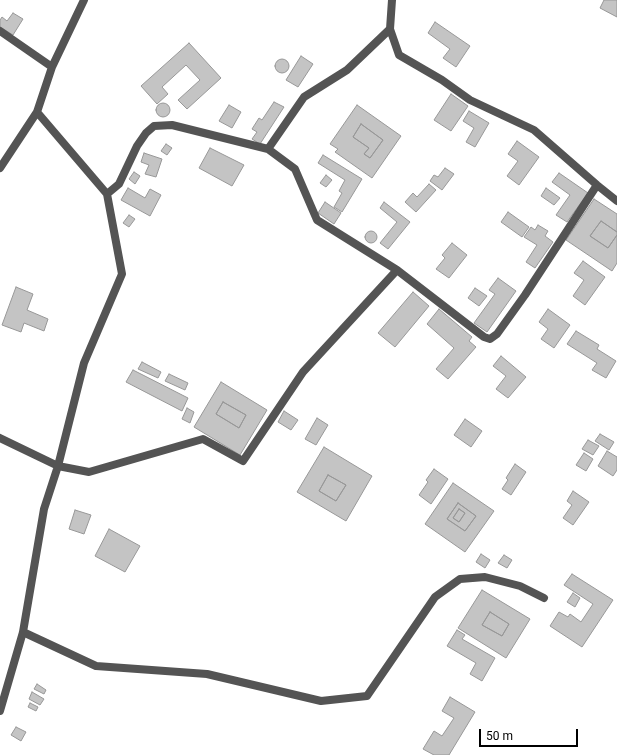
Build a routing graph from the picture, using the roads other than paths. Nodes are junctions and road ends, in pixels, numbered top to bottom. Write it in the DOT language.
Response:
graph roads {
  1 [pos="84,0"];
  2 [pos="392,0"];
  3 [pos="390,29"];
  4 [pos="0,32"];
  5 [pos="52,66"];
  6 [pos="37,112"];
  7 [pos="268,149"];
  8 [pos="0,168"];
  9 [pos="597,185"];
  10 [pos="107,194"];
  11 [pos="617,201"];
  12 [pos="397,270"];
  13 [pos="0,438"];
  14 [pos="58,466"];
  15 [pos="544,598"];
  16 [pos="23,632"];
  17 [pos="0,711"];
  1 -- 5 [label="street"];
  2 -- 3 [label="street"];
  3 -- 7 [label="street"];
  3 -- 9 [label="street"];
  4 -- 5 [label="street"];
  5 -- 6 [label="street"];
  6 -- 8 [label="street"];
  6 -- 10 [label="street"];
  7 -- 10 [label="street"];
  7 -- 12 [label="street"];
  9 -- 11 [label="street"];
  9 -- 12 [label="street"];
  10 -- 14 [label="street"];
  12 -- 14 [label="street"];
  13 -- 14 [label="street"];
  14 -- 16 [label="street"];
  15 -- 16 [label="street"];
  16 -- 17 [label="street"];
}
